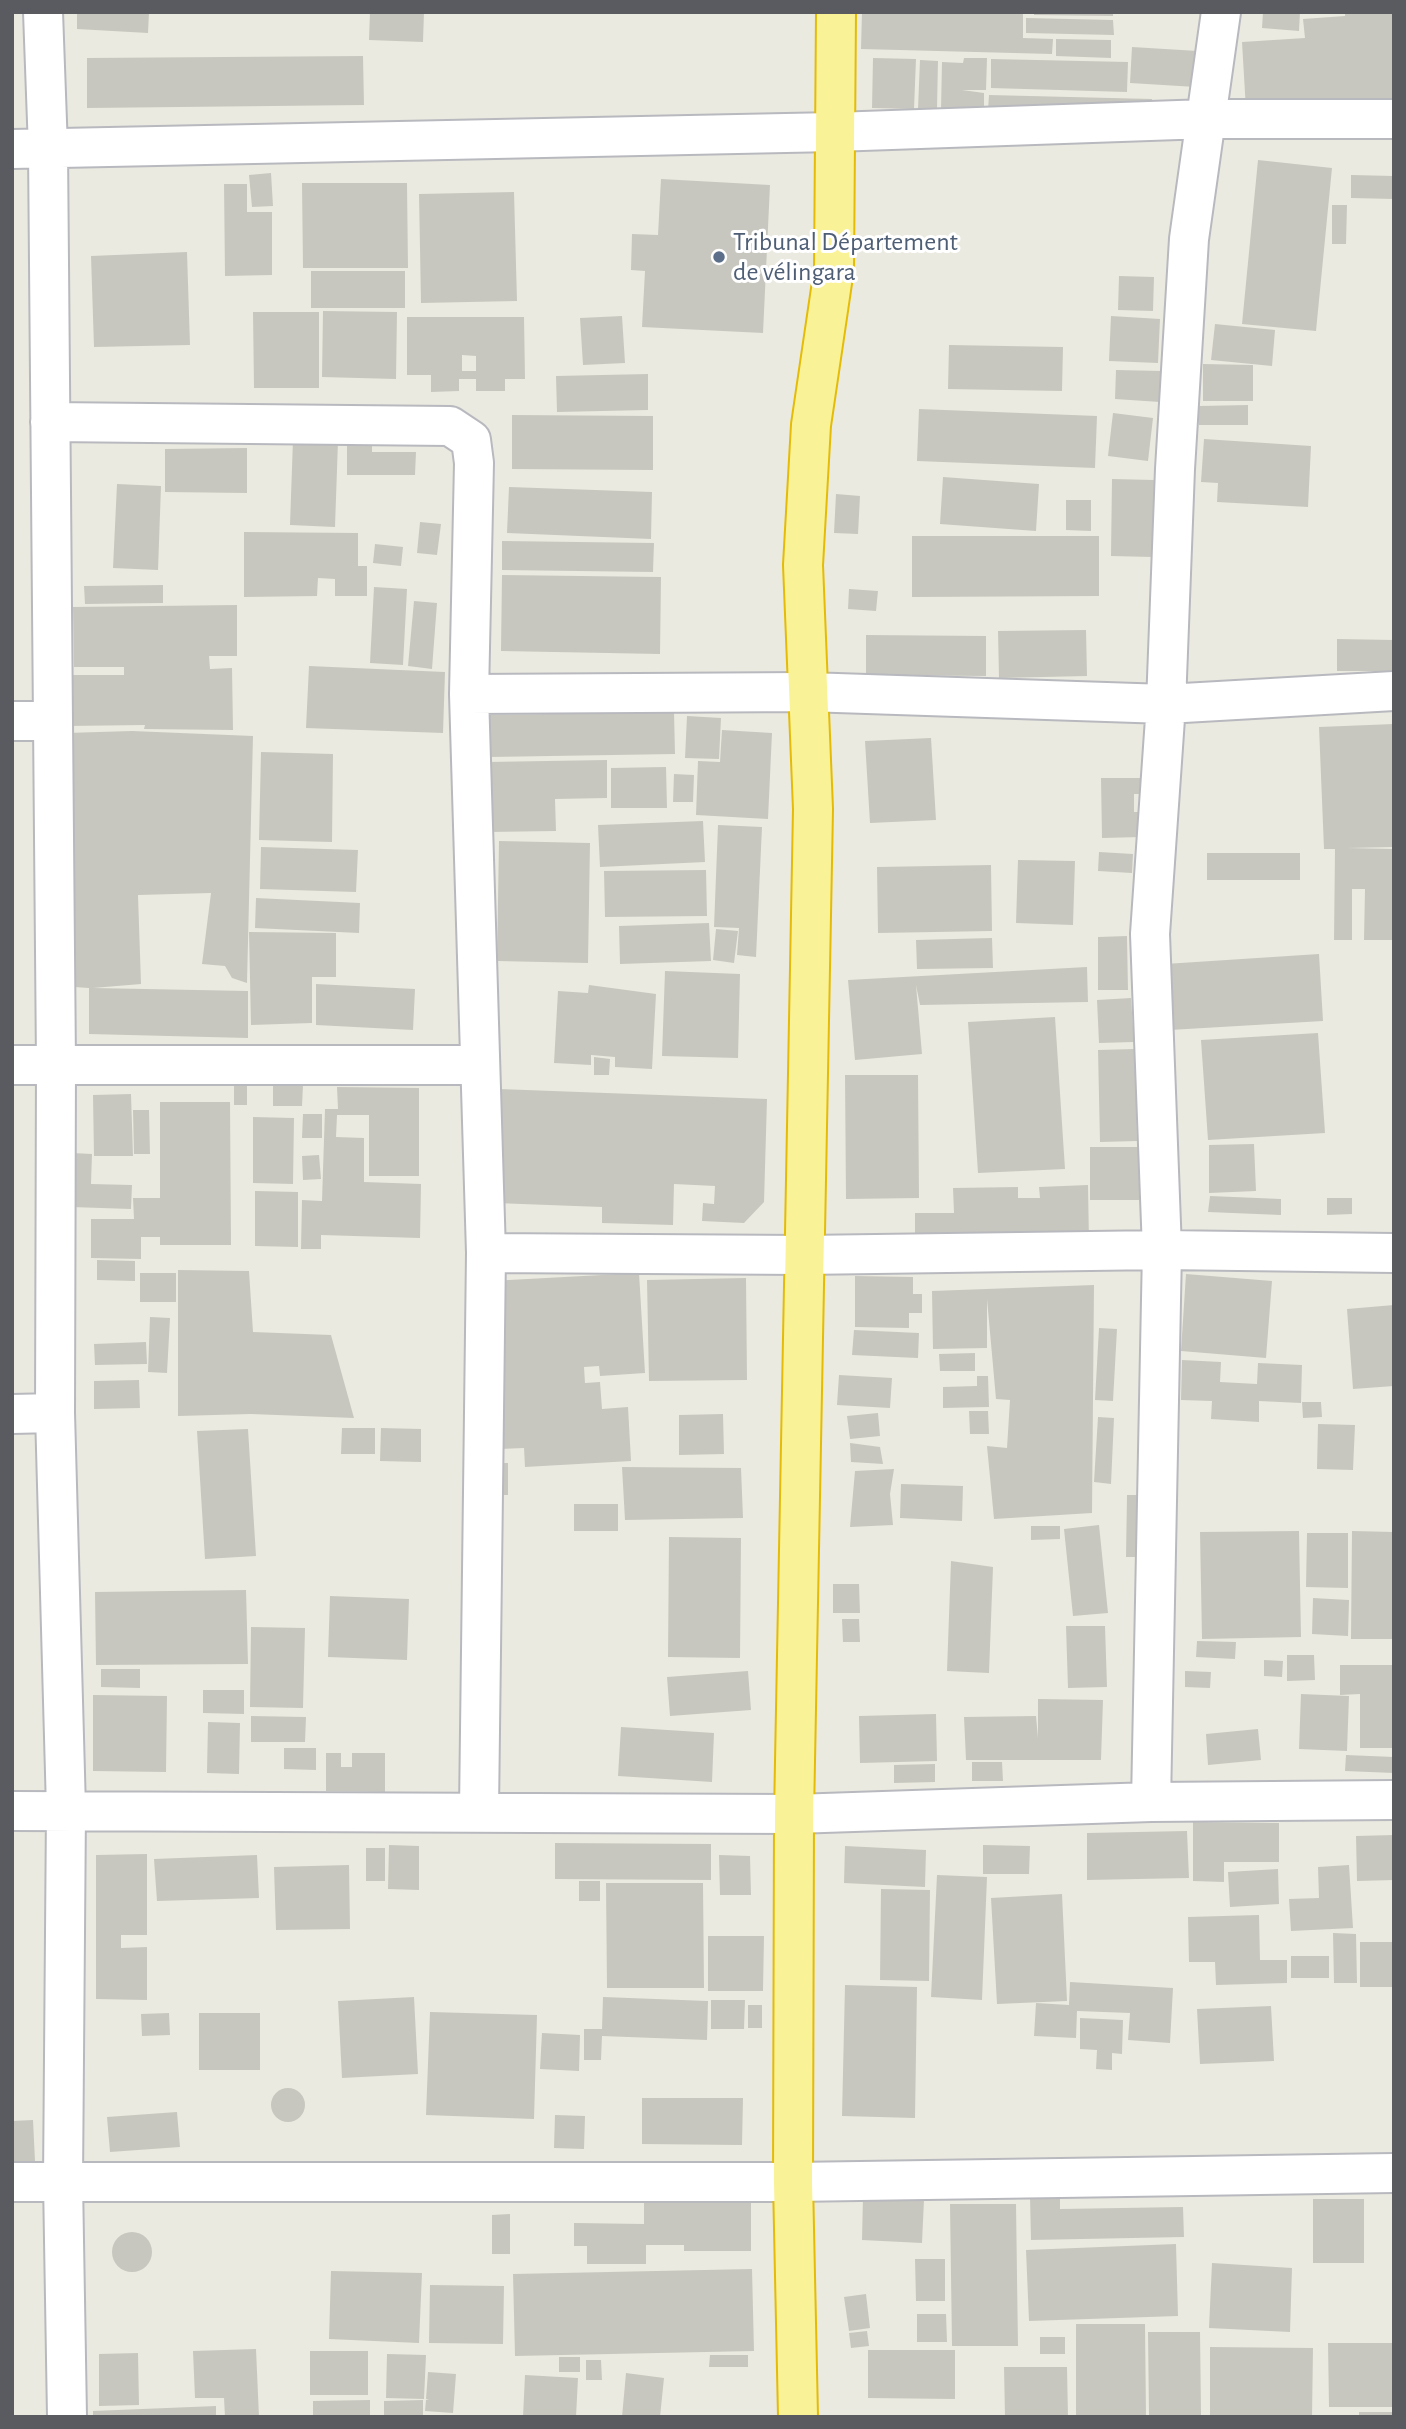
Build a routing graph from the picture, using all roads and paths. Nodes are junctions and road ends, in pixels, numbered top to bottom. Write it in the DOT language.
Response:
graph roads {
  1 [pos="43,12"];
  2 [pos="836,12"];
  3 [pos="1221,12"];
  4 [pos="1207,119"];
  5 [pos="1394,119"];
  6 [pos="834,132"];
  7 [pos="30,149"];
  8 [pos="50,422"];
  9 [pos="1394,691"];
  10 [pos="807,692"];
  11 [pos="469,694"];
  12 [pos="1166,704"];
  13 [pos="12,721"];
  14 [pos="51,721"];
  15 [pos="56,1064"];
  16 [pos="12,1065"];
  17 [pos="478,1065"];
  18 [pos="1162,1250"];
  19 [pos="486,1253"];
  20 [pos="1394,1253"];
  21 [pos="804,1255"];
  22 [pos="55,1413"];
  23 [pos="12,1414"];
  24 [pos="1394,1800"];
  25 [pos="1151,1802"];
  26 [pos="66,1809"];
  27 [pos="12,1811"];
  28 [pos="479,1811"];
  29 [pos="793,1814"];
  30 [pos="1394,2173"];
  31 [pos="63,2181"];
  32 [pos="12,2182"];
  33 [pos="793,2182"];
  34 [pos="67,2417"];
  35 [pos="798,2417"];
  1 -- 7 [label="street"];
  2 -- 6 [label="highway"];
  3 -- 4 [label="street"];
  4 -- 5 [label="street"];
  4 -- 6 [label="street"];
  4 -- 12 [label="street"];
  6 -- 7 [label="street"];
  6 -- 10 [label="highway"];
  7 -- 8 [label="street"];
  8 -- 11 [label="street"];
  8 -- 14 [label="street"];
  9 -- 12 [label="street"];
  10 -- 11 [label="street"];
  10 -- 12 [label="street"];
  10 -- 21 [label="highway"];
  11 -- 17 [label="street"];
  12 -- 18 [label="street"];
  13 -- 14 [label="street"];
  14 -- 15 [label="street"];
  15 -- 16 [label="street"];
  15 -- 17 [label="street"];
  15 -- 22 [label="street"];
  17 -- 19 [label="street"];
  18 -- 20 [label="street"];
  18 -- 21 [label="street"];
  18 -- 25 [label="street"];
  19 -- 21 [label="street"];
  19 -- 28 [label="street"];
  21 -- 29 [label="highway"];
  22 -- 23 [label="street"];
  22 -- 26 [label="street"];
  24 -- 25 [label="street"];
  25 -- 29 [label="street"];
  26 -- 27 [label="street"];
  26 -- 28 [label="street"];
  26 -- 31 [label="street"];
  28 -- 29 [label="street"];
  29 -- 33 [label="highway"];
  30 -- 33 [label="street"];
  31 -- 32 [label="street"];
  31 -- 33 [label="street"];
  31 -- 34 [label="street"];
  33 -- 35 [label="highway"];
}
